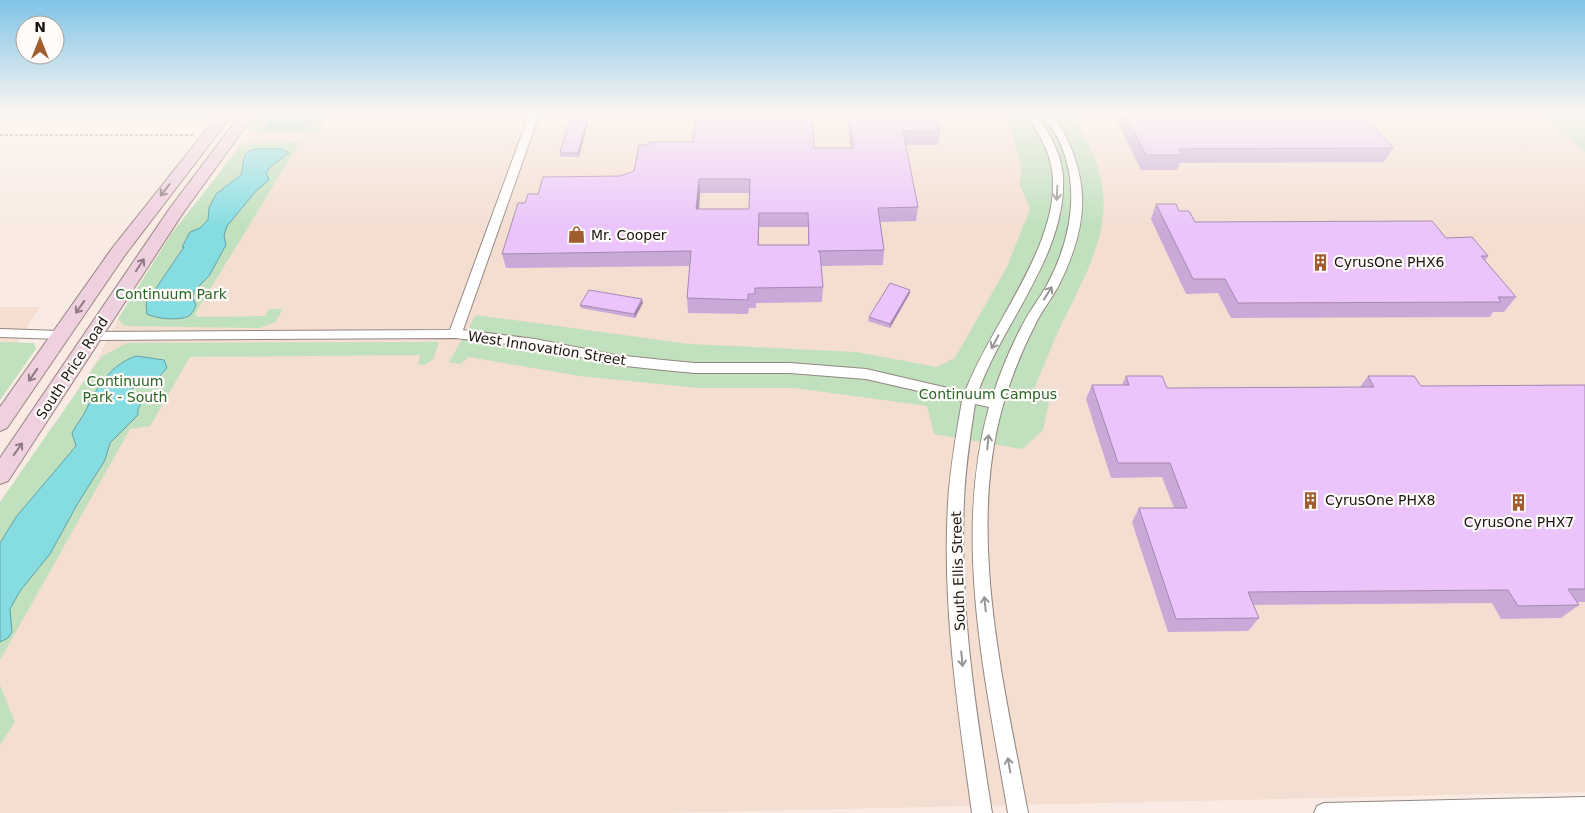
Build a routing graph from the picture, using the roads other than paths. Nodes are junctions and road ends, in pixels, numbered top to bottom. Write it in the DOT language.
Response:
graph roads {
  1 [pos="195,153"];
  2 [pos="219,153"];
  3 [pos="521,153"];
  4 [pos="1052,153"];
  5 [pos="1069,153"];
  6 [pos="0,333"];
  7 [pos="455,334"];
  8 [pos="61,335"];
  9 [pos="94,336"];
  10 [pos="969,397"];
  11 [pos="996,404"];
  12 [pos="0,423"];
  13 [pos="0,475"];
  14 [pos="1585,806"];
  15 [pos="982,813"];
  16 [pos="1018,813"];
  17 [pos="1324,813"];
  1 -- 8 [label="main road, South Price Road, one-way"];
  9 -- 2 [label="main road, South Price Road, one-way"];
  3 -- 7 [label="street"];
  4 -- 10 [label="street, South Ellis Street, one-way"];
  11 -- 5 [label="street, South Ellis Street, one-way"];
  6 -- 8 [label="street"];
  7 -- 9 [label="street, West Innovation Street"];
  7 -- 10 [label="street, West Innovation Street"];
  8 -- 9 [label="main road"];
  8 -- 12 [label="main road, South Price Road, one-way"];
  13 -- 9 [label="main road, South Price Road, one-way"];
  10 -- 11 [label="street, West Innovation Street"];
  10 -- 15 [label="street, South Ellis Street, one-way"];
  16 -- 11 [label="street, South Ellis Street, one-way"];
  14 -- 17 [label="street"];
}
